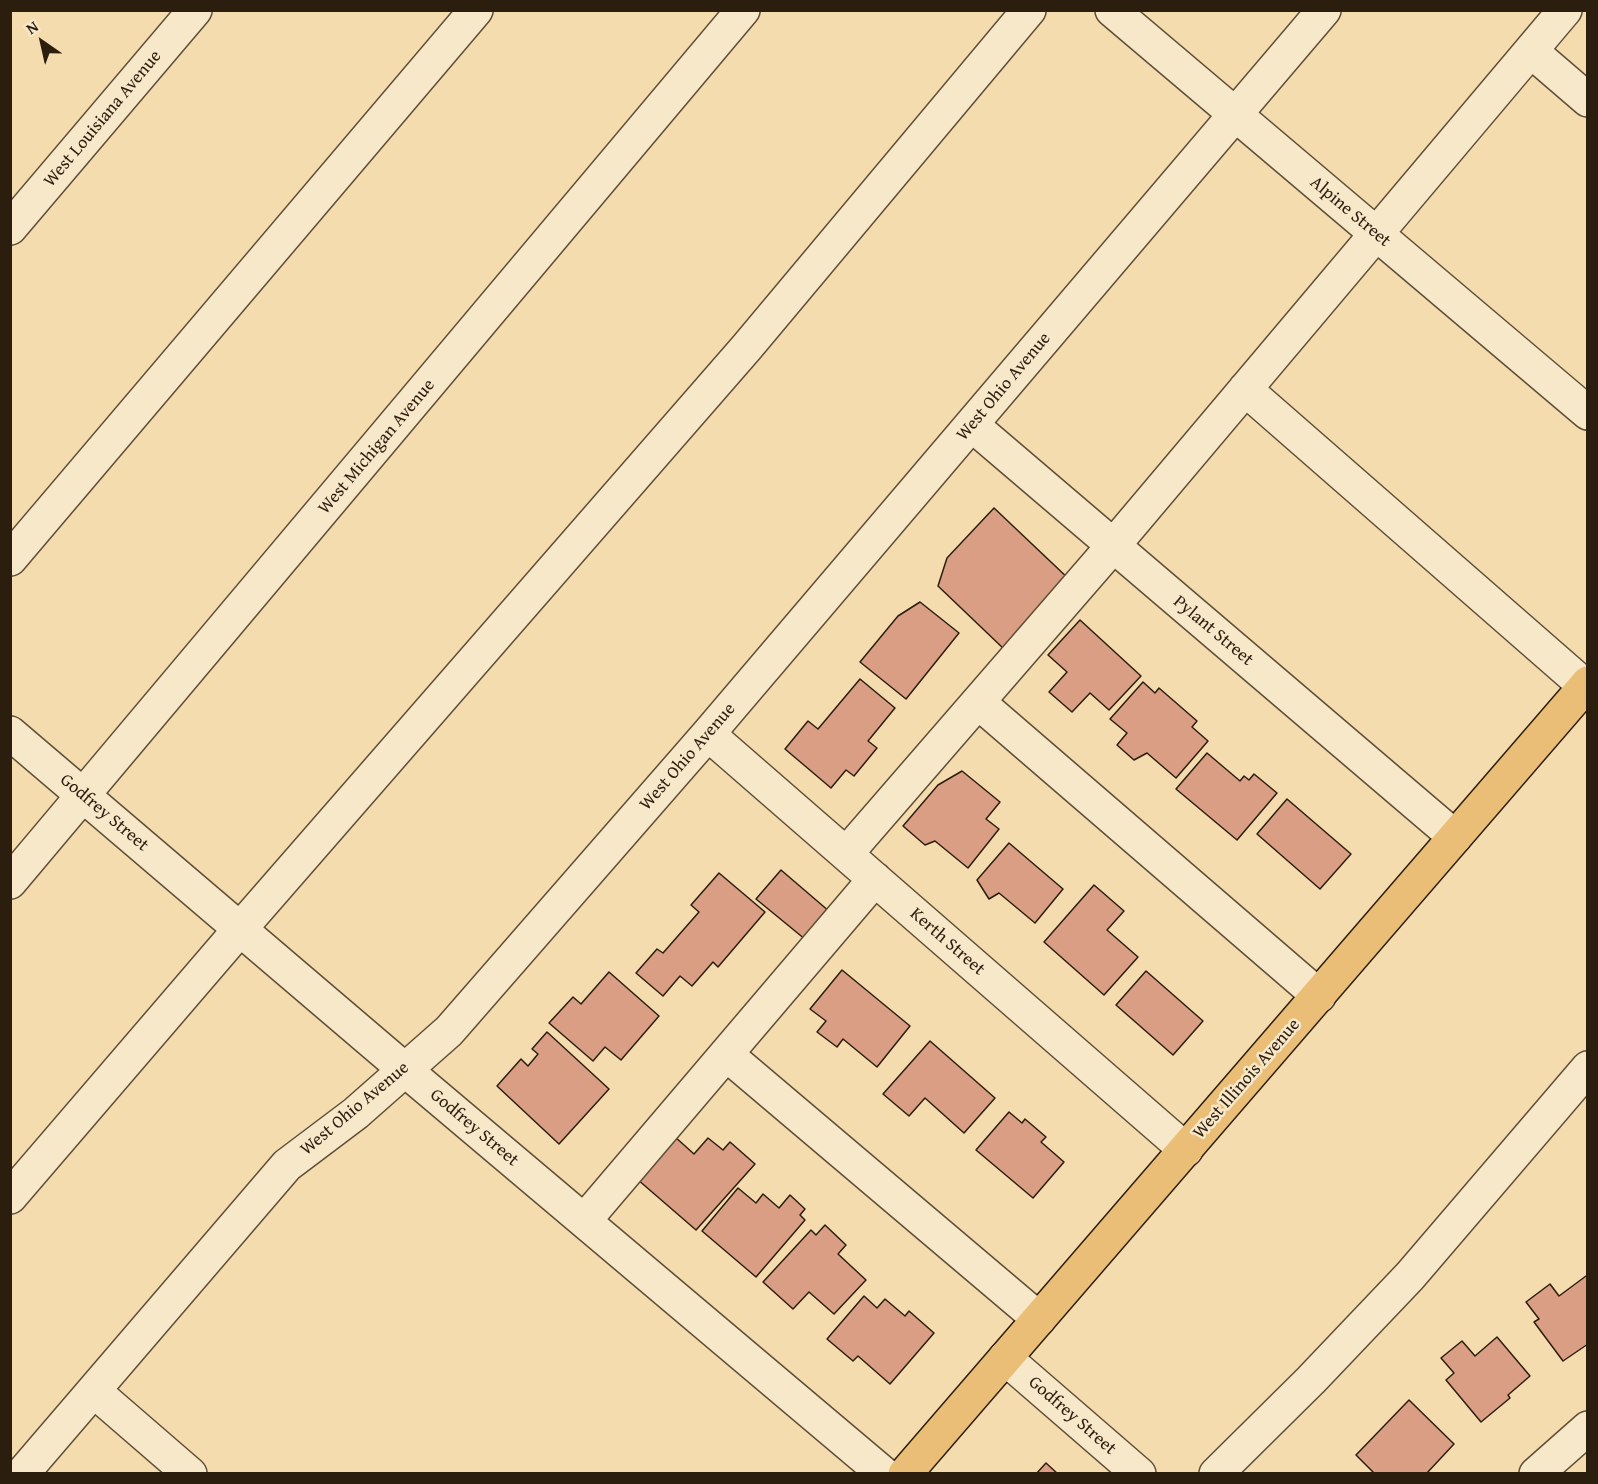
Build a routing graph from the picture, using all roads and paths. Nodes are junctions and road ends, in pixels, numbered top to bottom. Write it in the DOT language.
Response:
graph roads {
  1 [pos="195,10"];
  2 [pos="476,10"];
  3 [pos="743,10"];
  4 [pos="1029,10"];
  5 [pos="1112,10"];
  6 [pos="1324,10"];
  7 [pos="1565,10"];
  8 [pos="1531,51"];
  9 [pos="1587,100"];
  10 [pos="1235,115"];
  11 [pos="10,228"];
  12 [pos="1376,234"];
  13 [pos="1245,390"];
  14 [pos="1587,413"];
  15 [pos="972,425"];
  16 [pos="1113,546"];
  17 [pos="10,559"];
  18 [pos="1586,685"];
  19 [pos="978,702"];
  20 [pos="10,733"];
  21 [pos="708,734"];
  22 [pos="84,796"];
  23 [pos="1455,837"];
  24 [pos="846,854"];
  25 [pos="875,879"];
  26 [pos="10,882"];
  27 [pos="240,929"];
  28 [pos="1319,996"];
  29 [pos="726,1054"];
  30 [pos="1587,1068"];
  31 [pos="404,1069"];
  32 [pos="1186,1150"];
  33 [pos="10,1197"];
  34 [pos="584,1221"];
  35 [pos="1039,1319"];
  36 [pos="1005,1358"];
  37 [pos="94,1391"];
  38 [pos="1587,1428"];
  39 [pos="22,1473"];
  40 [pos="190,1473"];
  41 [pos="884,1473"];
  42 [pos="905,1473"];
  43 [pos="1139,1473"];
  44 [pos="1216,1473"];
  45 [pos="1536,1473"];
  1 -- 11 [label="street, West Louisiana Avenue"];
  2 -- 17 [label="street"];
  3 -- 22 [label="street, West Michigan Avenue"];
  4 -- 27 [label="street"];
  5 -- 10 [label="street, Alpine Street"];
  6 -- 10 [label="street, West Ohio Avenue"];
  7 -- 8 [label="street"];
  8 -- 9 [label="street"];
  8 -- 12 [label="street"];
  10 -- 12 [label="street, Alpine Street"];
  10 -- 15 [label="street, West Ohio Avenue"];
  12 -- 13 [label="street"];
  12 -- 14 [label="street, Alpine Street"];
  13 -- 16 [label="street"];
  13 -- 18 [label="street"];
  15 -- 16 [label="street, Pylant Street"];
  15 -- 21 [label="street, West Ohio Avenue"];
  16 -- 19 [label="street"];
  16 -- 23 [label="street, Pylant Street"];
  18 -- 23 [label="main road, West Illinois Avenue"];
  19 -- 24 [label="street"];
  19 -- 28 [label="street"];
  20 -- 22 [label="street, Godfrey Street"];
  21 -- 24 [label="street, Kerth Street"];
  21 -- 31 [label="street, West Ohio Avenue"];
  22 -- 26 [label="street, West Michigan Avenue"];
  22 -- 27 [label="street, Godfrey Street"];
  23 -- 28 [label="main road, West Illinois Avenue"];
  24 -- 25 [label="street, Kerth Street"];
  25 -- 29 [label="street"];
  25 -- 32 [label="street, Kerth Street"];
  27 -- 31 [label="street, Godfrey Street"];
  27 -- 33 [label="street"];
  28 -- 32 [label="main road, West Illinois Avenue"];
  29 -- 34 [label="street"];
  29 -- 35 [label="street"];
  30 -- 44 [label="street"];
  31 -- 34 [label="street, Godfrey Street"];
  31 -- 37 [label="street, West Ohio Avenue"];
  32 -- 35 [label="main road, West Illinois Avenue"];
  34 -- 41 [label="street, Godfrey Street"];
  35 -- 36 [label="main road, West Illinois Avenue"];
  36 -- 42 [label="main road, West Illinois Avenue"];
  36 -- 43 [label="street, Godfrey Street"];
  37 -- 39 [label="street, West Ohio Avenue"];
  37 -- 40 [label="street"];
  38 -- 45 [label="street"];
}
